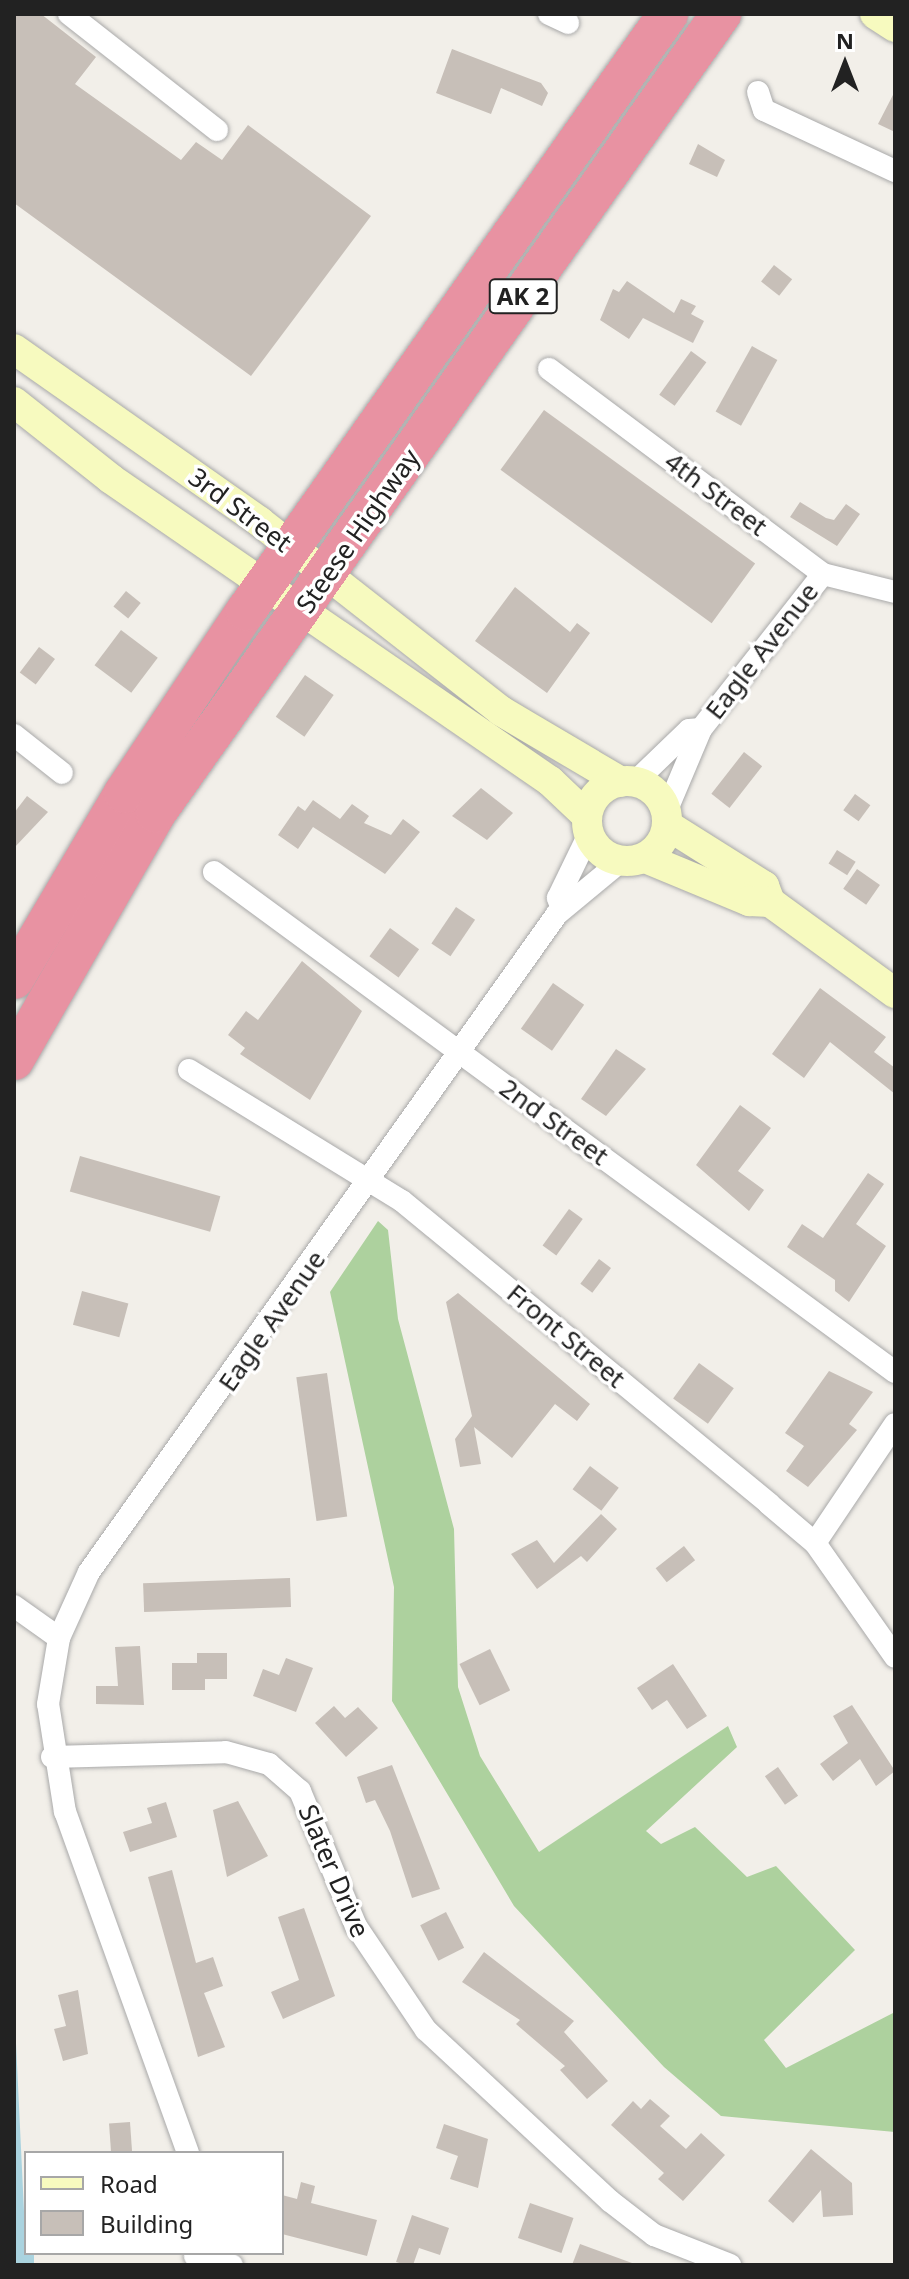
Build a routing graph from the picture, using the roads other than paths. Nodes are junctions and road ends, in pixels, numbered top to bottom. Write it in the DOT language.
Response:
graph roads {
  1 [pos="69,14"];
  2 [pos="668,14"];
  3 [pos="721,14"];
  4 [pos="875,14"];
  5 [pos="895,27"];
  6 [pos="758,92"];
  7 [pos="217,130"];
  8 [pos="895,171"];
  9 [pos="14,349"];
  10 [pos="549,369"];
  11 [pos="14,402"];
  12 [pos="291,548"];
  13 [pos="823,574"];
  14 [pos="268,584"];
  15 [pos="895,592"];
  16 [pos="315,595"];
  17 [pos="701,729"];
  18 [pos="14,735"];
  19 [pos="62,773"];
  20 [pos="628,782"];
  21 [pos="667,818"];
  22 [pos="588,825"];
  23 [pos="633,859"];
  24 [pos="214,872"];
  25 [pos="770,902"];
  26 [pos="562,909"];
  27 [pos="14,979"];
  28 [pos="895,993"];
  29 [pos="460,1053"];
  30 [pos="14,1060"];
  31 [pos="189,1070"];
  32 [pos="368,1183"];
  33 [pos="895,1372"];
  34 [pos="895,1424"];
  35 [pos="815,1543"];
  36 [pos="14,1606"];
  37 [pos="59,1638"];
  38 [pos="895,1657"];
  39 [pos="52,1757"];
  40 [pos="187,2151"];
  41 [pos="195,2258"];
  42 [pos="694,2260"];
  43 [pos="232,2265"];
  44 [pos="730,2265"];
  1 -- 7 [label="street"];
  2 -- 12 [label="highway, Steese Highway / AK 2"];
  3 -- 16 [label="highway, Steese Highway / AK 2"];
  4 -- 5 [label="street"];
  6 -- 8 [label="street"];
  9 -- 12 [label="street, 3rd Street"];
  10 -- 13 [label="street, 4th Street"];
  11 -- 14 [label="street, 3rd Street"];
  12 -- 14 [label="highway, Steese Highway / AK 2"];
  12 -- 16 [label="street, 3rd Street"];
  13 -- 15 [label="street, 4th Street"];
  13 -- 17 [label="street, Eagle Avenue"];
  14 -- 16 [label="street, 3rd Street"];
  14 -- 27 [label="highway, Steese Highway / AK 2"];
  16 -- 20 [label="street, 3rd Street"];
  16 -- 22 [label="street, 3rd Street"];
  16 -- 30 [label="highway, Steese Highway / AK 2"];
  17 -- 20 [label="street, Eagle Avenue"];
  17 -- 21 [label="street, Eagle Avenue"];
  18 -- 19 [label="street"];
  20 -- 21 [label="street"];
  20 -- 22 [label="street"];
  21 -- 23 [label="street"];
  21 -- 25 [label="street"];
  22 -- 23 [label="street"];
  22 -- 26 [label="street, Eagle Avenue"];
  23 -- 25 [label="street"];
  23 -- 26 [label="street, Eagle Avenue"];
  24 -- 29 [label="street, 2nd Street"];
  25 -- 28 [label="street"];
  26 -- 29 [label="street, Eagle Avenue"];
  29 -- 32 [label="street, Eagle Avenue"];
  29 -- 33 [label="street, 2nd Street"];
  31 -- 32 [label="street, Front Street"];
  32 -- 35 [label="street, Front Street"];
  32 -- 37 [label="street, Eagle Avenue"];
  34 -- 35 [label="street"];
  35 -- 38 [label="street, Front Street"];
  36 -- 37 [label="street"];
  37 -- 39 [label="street, Eagle Avenue"];
  39 -- 40 [label="street"];
  39 -- 42 [label="street, Slater Drive"];
  41 -- 43 [label="street"];
  42 -- 44 [label="street, Slater Drive"];
}
